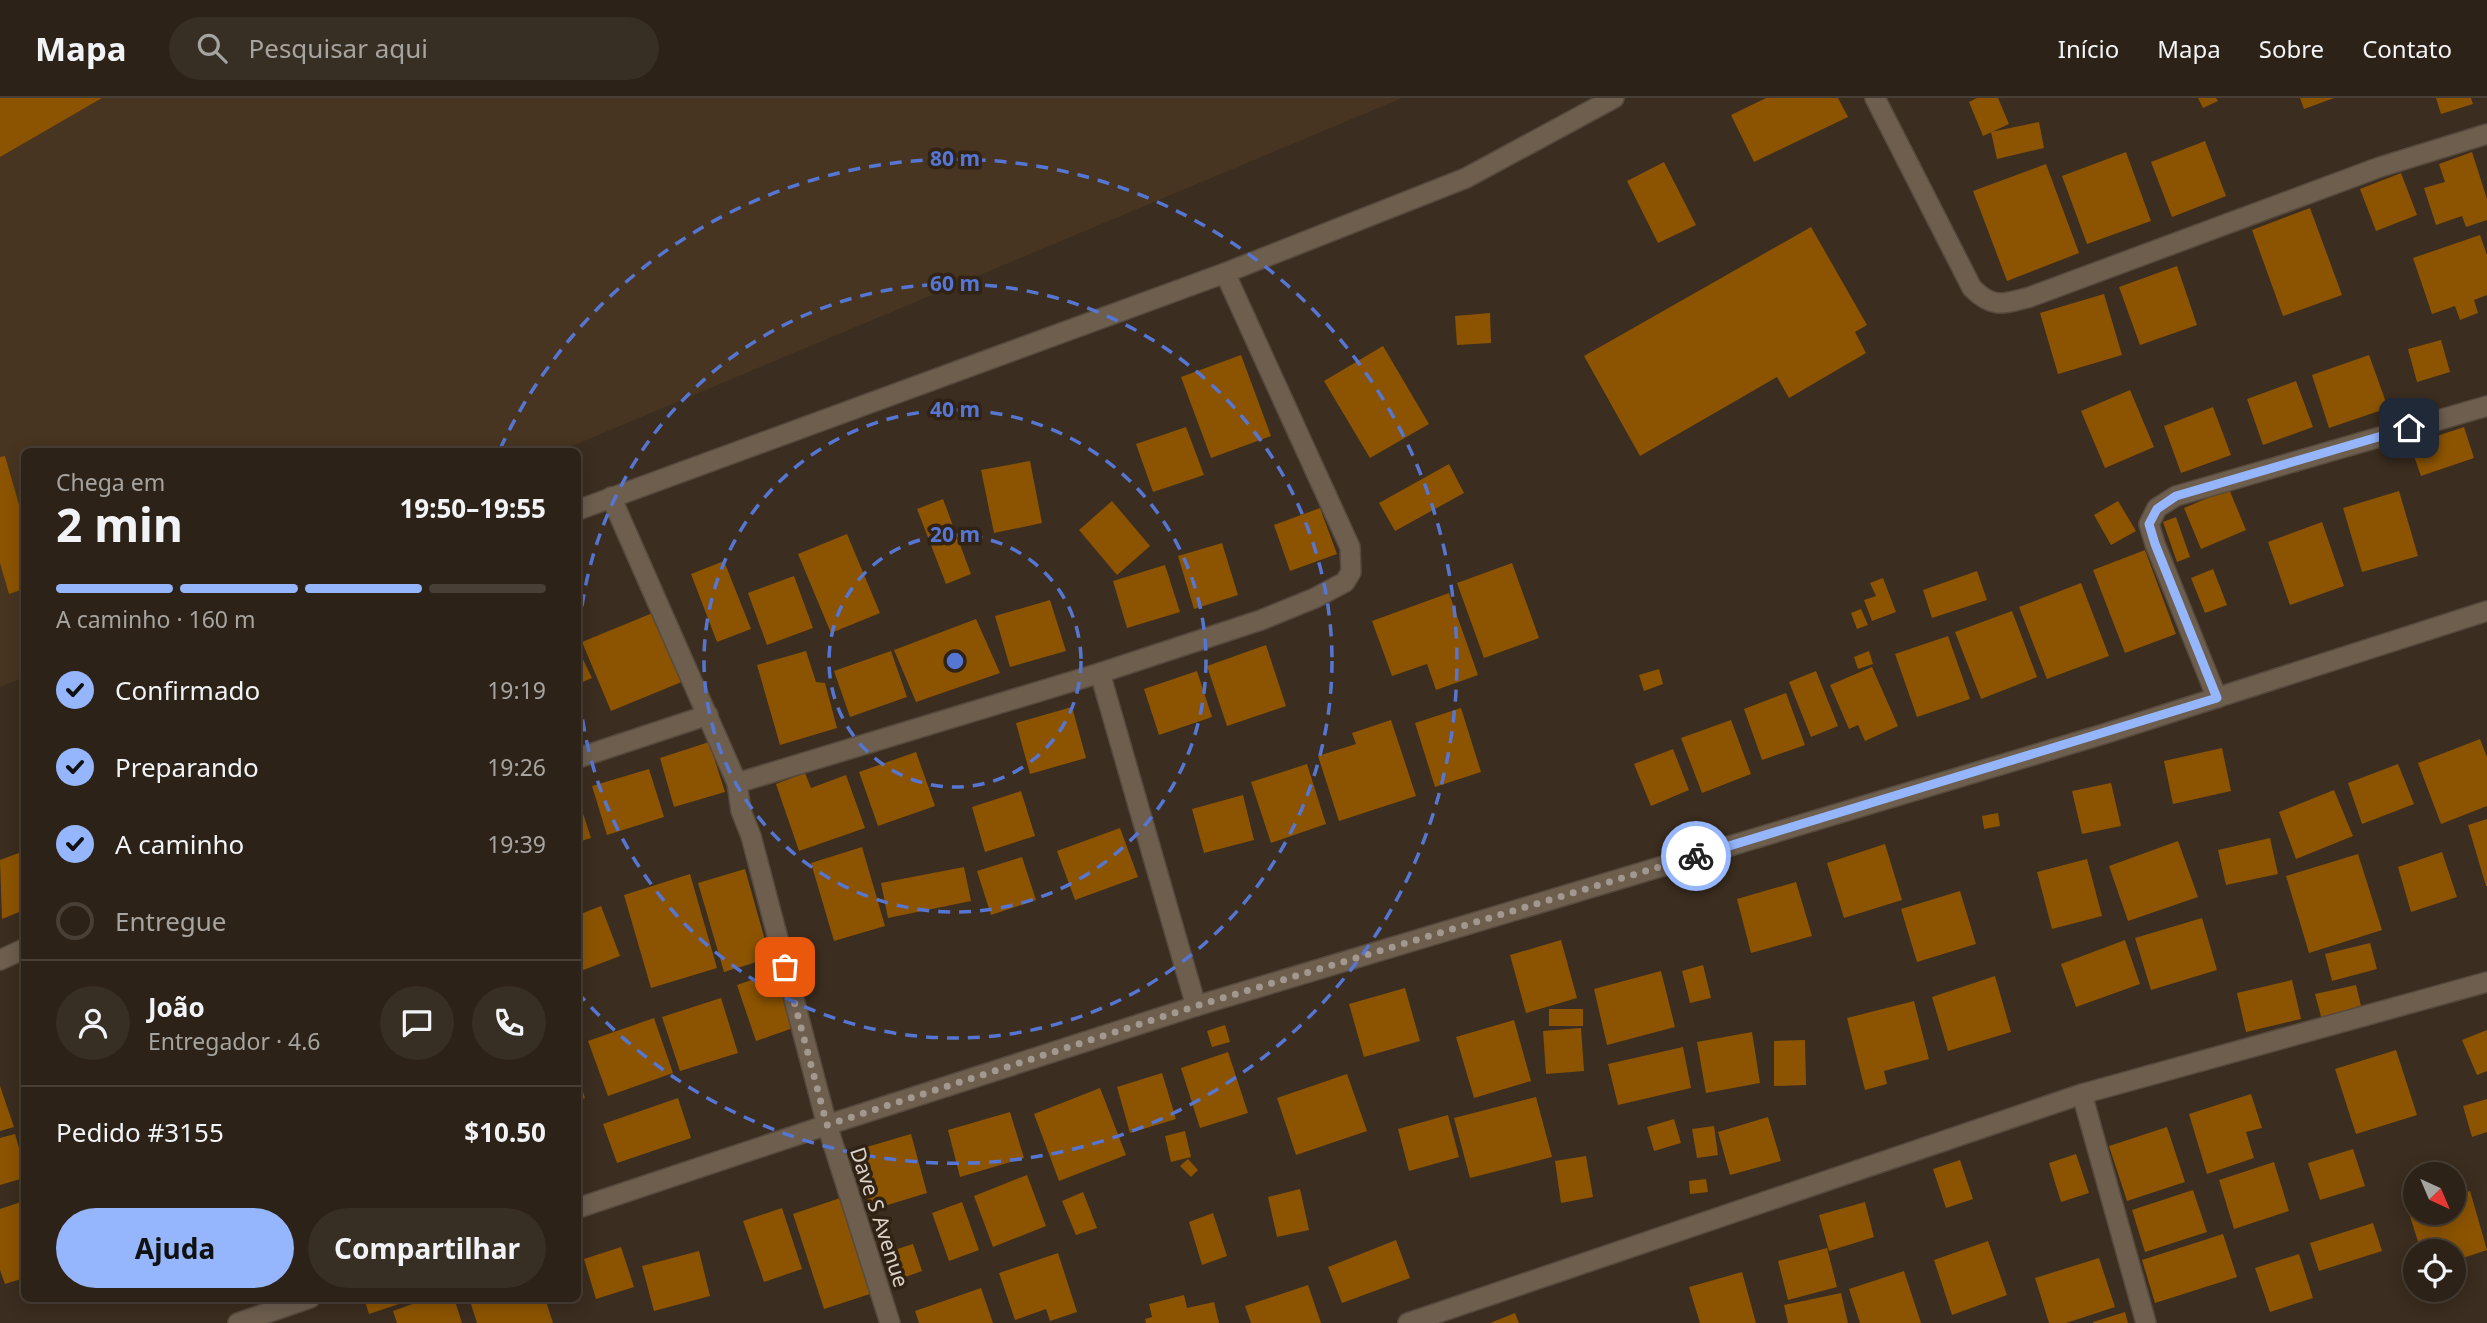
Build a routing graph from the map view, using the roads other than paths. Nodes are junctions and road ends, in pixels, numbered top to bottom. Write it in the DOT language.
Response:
graph roads {
  1 [pos="1614,98"];
  2 [pos="1875,98"];
  3 [pos="2487,134"];
  4 [pos="1224,273"];
  5 [pos="2487,406"];
  6 [pos="611,497"];
  7 [pos="581,509"];
  8 [pos="2487,611"];
  9 [pos="1100,673"];
  10 [pos="2217,698"];
  11 [pos="708,715"];
  12 [pos="581,757"];
  13 [pos="737,783"];
  14 [pos="21,951"];
  15 [pos="0,960"];
  16 [pos="2487,982"];
  17 [pos="1196,1006"];
  18 [pos="2082,1094"];
  19 [pos="827,1125"];
  20 [pos="581,1208"];
  21 [pos="298,1302"];
  22 [pos="238,1323"];
  23 [pos="890,1323"];
  24 [pos="1408,1323"];
  25 [pos="2146,1323"];
  1 -- 4 [label="street"];
  2 -- 3 [label="street"];
  4 -- 6 [label="street"];
  4 -- 9 [label="street"];
  5 -- 10 [label="street"];
  6 -- 7 [label="street"];
  6 -- 11 [label="street, Dave S Avenue"];
  8 -- 10 [label="street"];
  9 -- 13 [label="street"];
  9 -- 17 [label="street"];
  10 -- 17 [label="street"];
  11 -- 12 [label="street"];
  11 -- 13 [label="street, Dave S Avenue"];
  13 -- 19 [label="street, Dave S Avenue"];
  14 -- 15 [label="street"];
  16 -- 18 [label="street"];
  17 -- 19 [label="street"];
  18 -- 24 [label="street"];
  18 -- 25 [label="street"];
  19 -- 20 [label="street"];
  19 -- 23 [label="street, Dave S Avenue"];
  21 -- 22 [label="street"];
}
